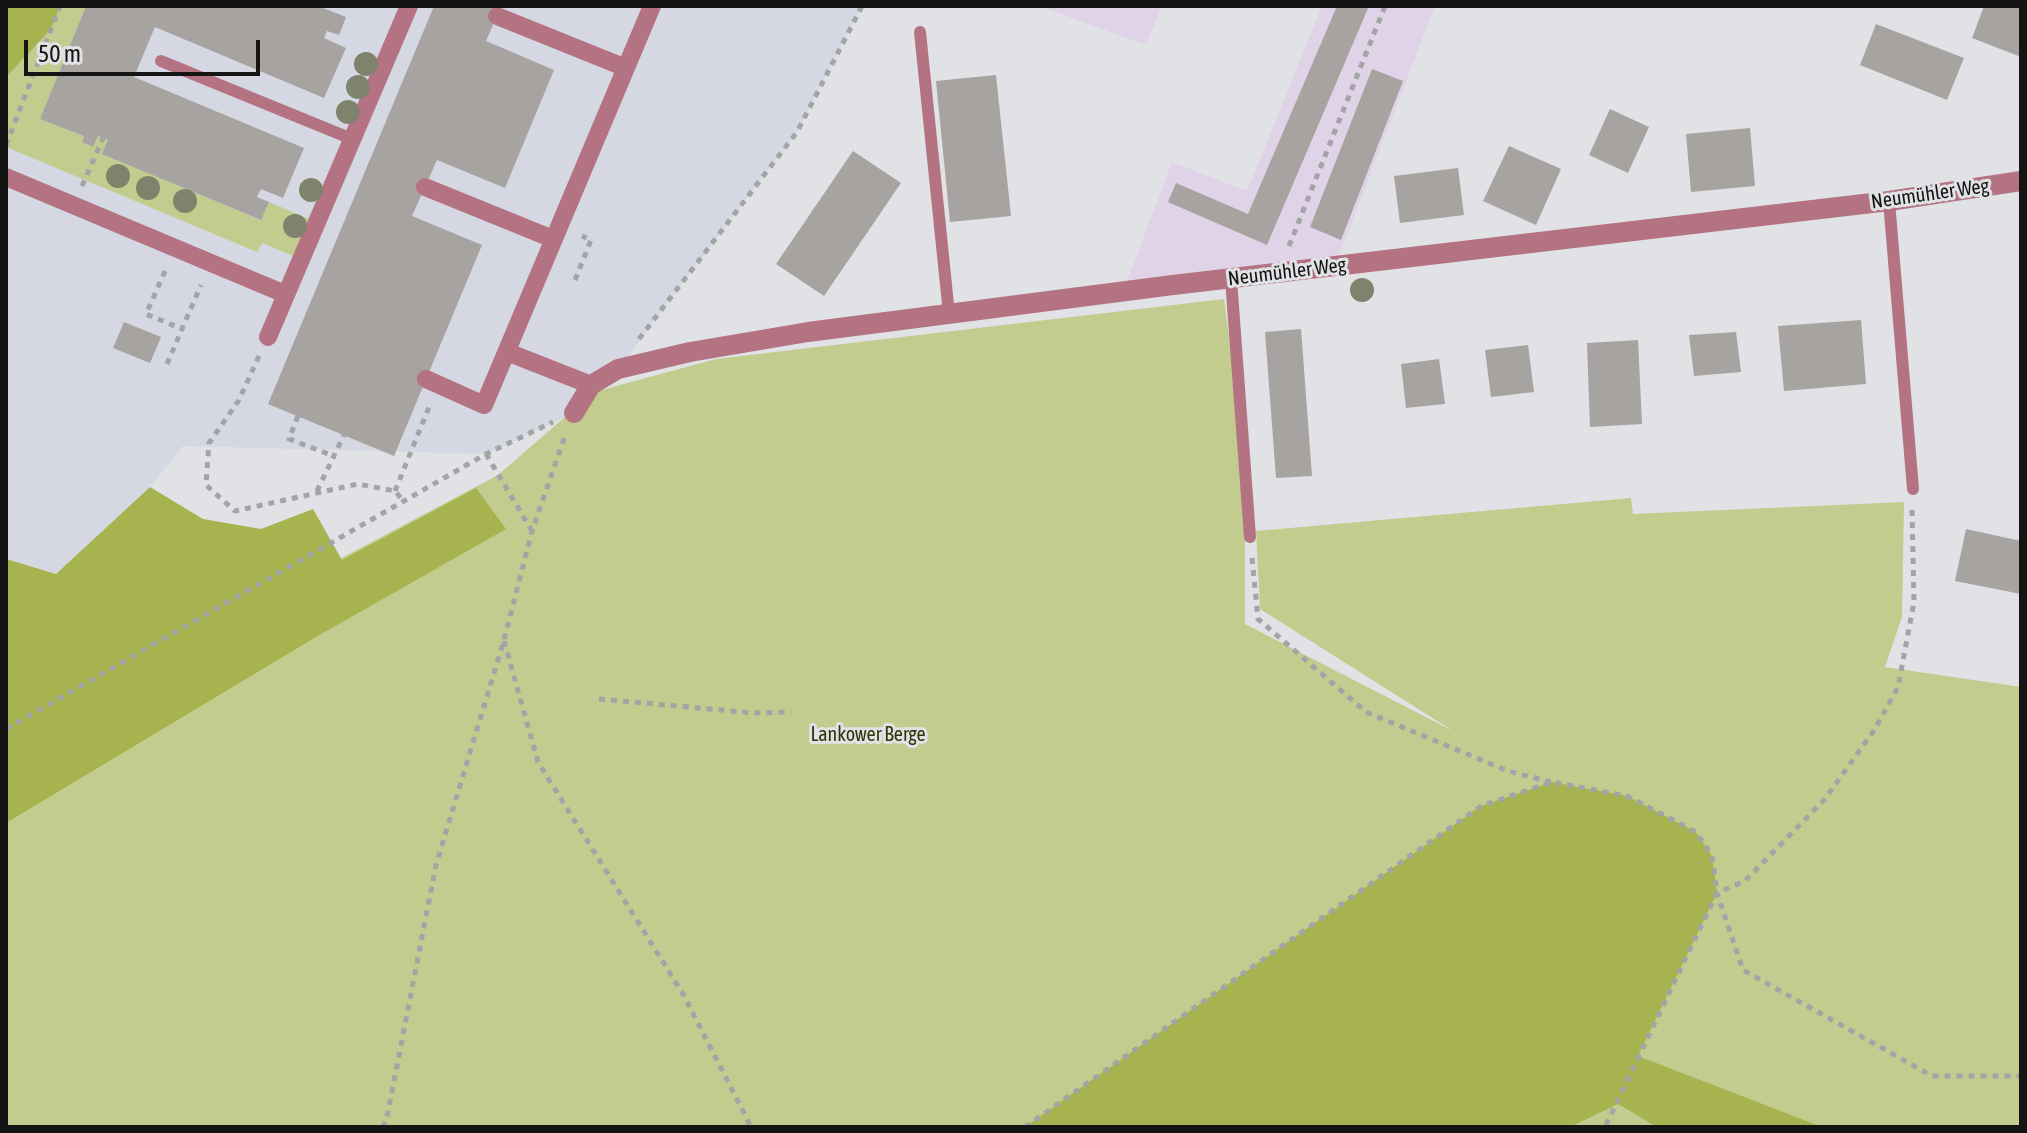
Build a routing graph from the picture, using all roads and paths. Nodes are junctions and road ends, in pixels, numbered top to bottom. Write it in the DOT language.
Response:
graph roads {
  1 [pos="60,6"];
  2 [pos="409,6"];
  3 [pos="652,6"];
  4 [pos="862,6"];
  5 [pos="1385,6"];
  6 [pos="497,16"];
  7 [pos="920,32"];
  8 [pos="161,61"];
  9 [pos="626,68"];
  10 [pos="103,138"];
  11 [pos="352,139"];
  12 [pos="6,145"];
  13 [pos="6,177"];
  14 [pos="2021,181"];
  15 [pos="425,187"];
  16 [pos="1889,201"];
  17 [pos="74,205"];
  18 [pos="553,239"];
  19 [pos="175,248"];
  20 [pos="211,262"];
  21 [pos="1278,273"];
  22 [pos="1231,279"];
  23 [pos="285,294"];
  24 [pos="949,314"];
  25 [pos="182,329"];
  26 [pos="268,337"];
  27 [pos="507,352"];
  28 [pos="167,364"];
  29 [pos="618,369"];
  30 [pos="432,382"];
  31 [pos="591,385"];
  32 [pos="574,413"];
  33 [pos="298,416"];
  34 [pos="344,435"];
  35 [pos="486,454"];
  36 [pos="334,456"];
  37 [pos="1913,489"];
  38 [pos="317,491"];
  39 [pos="395,491"];
  40 [pos="405,503"];
  41 [pos="532,531"];
  42 [pos="1250,537"];
  43 [pos="504,640"];
  44 [pos="599,699"];
  45 [pos="791,712"];
  46 [pos="6,729"];
  47 [pos="1552,782"];
  48 [pos="1717,893"];
  49 [pos="2021,1076"];
  50 [pos="382,1127"];
  51 [pos="751,1127"];
  52 [pos="1025,1127"];
  53 [pos="1605,1127"];
  1 -- 12 [label="path"];
  2 -- 11 [label="street"];
  3 -- 9 [label="street"];
  4 -- 29 [label="path"];
  5 -- 21 [label="path"];
  6 -- 9 [label="street"];
  7 -- 24 [label="lane"];
  8 -- 11 [label="lane"];
  9 -- 18 [label="street"];
  10 -- 17 [label="path"];
  11 -- 23 [label="street"];
  13 -- 17 [label="street"];
  14 -- 16 [label="street, Neumühler Weg"];
  15 -- 18 [label="street"];
  16 -- 21 [label="street, Neumühler Weg"];
  16 -- 37 [label="lane"];
  17 -- 19 [label="street"];
  18 -- 27 [label="street"];
  19 -- 20 [label="street"];
  19 -- 25 [label="path"];
  20 -- 23 [label="street"];
  20 -- 25 [label="path"];
  21 -- 22 [label="street, Neumühler Weg"];
  22 -- 24 [label="street, Neumühler Weg"];
  22 -- 42 [label="lane"];
  23 -- 26 [label="street"];
  24 -- 29 [label="street, Neumühler Weg"];
  25 -- 28 [label="path"];
  26 -- 38 [label="path"];
  27 -- 30 [label="street"];
  27 -- 31 [label="street"];
  29 -- 31 [label="street, Neumühler Weg"];
  30 -- 39 [label="path"];
  31 -- 32 [label="street, Neumühler Weg"];
  32 -- 35 [label="path"];
  32 -- 41 [label="path"];
  33 -- 36 [label="path"];
  34 -- 36 [label="path"];
  35 -- 40 [label="path"];
  35 -- 41 [label="path"];
  36 -- 38 [label="path"];
  37 -- 48 [label="path"];
  38 -- 39 [label="path"];
  39 -- 40 [label="path"];
  40 -- 46 [label="path"];
  41 -- 43 [label="path"];
  42 -- 47 [label="path"];
  43 -- 50 [label="path"];
  43 -- 51 [label="path"];
  44 -- 45 [label="path"];
  47 -- 48 [label="path"];
  47 -- 52 [label="path"];
  48 -- 49 [label="path"];
  48 -- 53 [label="path"];
}
